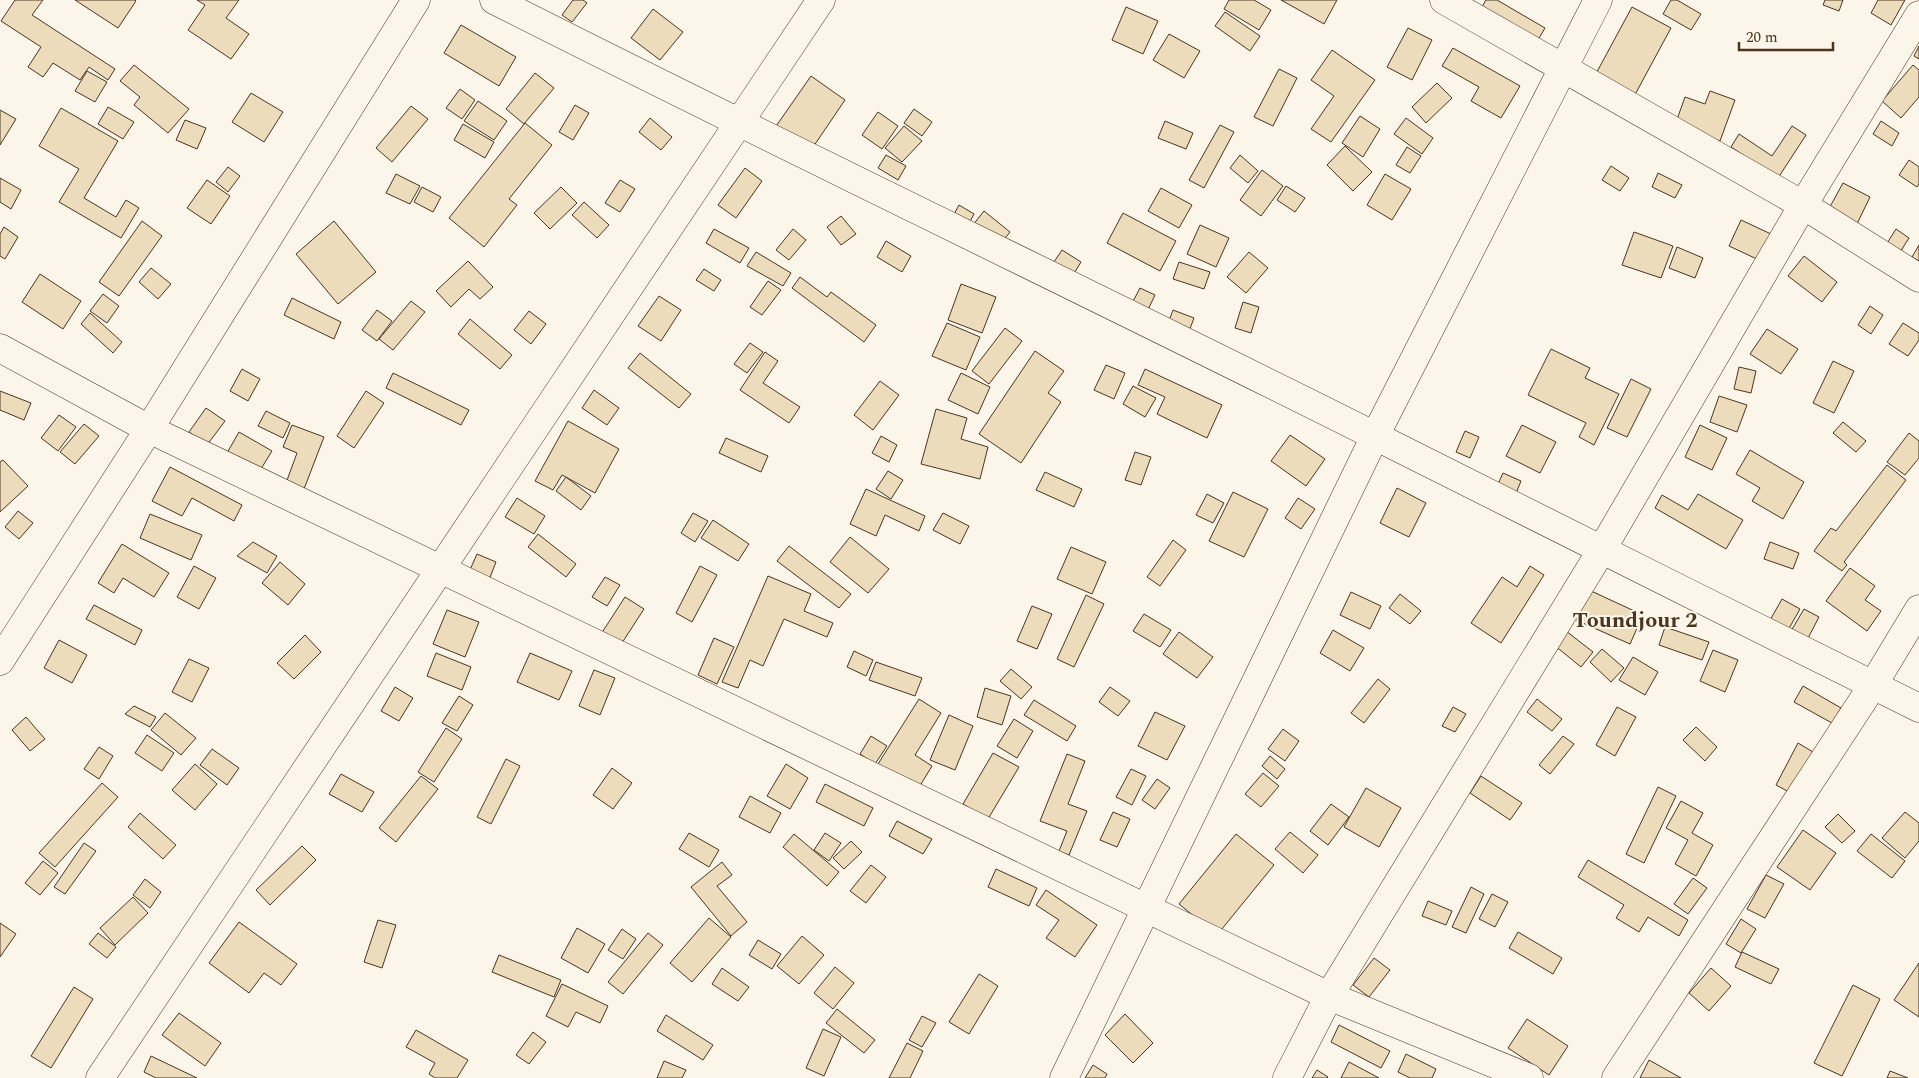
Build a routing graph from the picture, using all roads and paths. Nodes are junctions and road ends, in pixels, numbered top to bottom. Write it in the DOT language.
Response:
graph roads {
  1 [pos="416,0"];
  2 [pos="494,0"];
  3 [pos="821,0"];
  4 [pos="1444,0"];
  5 [pos="1598,0"];
  6 [pos="1919,14"];
  7 [pos="1561,68"];
  8 [pos="738,124"];
  9 [pos="1803,205"];
  10 [pos="1919,278"];
  11 [pos="0,348"];
  12 [pos="149,429"];
  13 [pos="1375,436"];
  14 [pos="1601,551"];
  15 [pos="440,569"];
  16 [pos="1919,609"];
  17 [pos="0,661"];
  18 [pos="1873,685"];
  19 [pos="1919,708"];
  20 [pos="1146,909"];
  21 [pos="1329,996"];
  22 [pos="100,1078"];
  23 [pos="1064,1078"];
  24 [pos="1287,1078"];
  25 [pos="1529,1078"];
  26 [pos="1616,1078"];
  1 -- 12 [label="street"];
  2 -- 8 [label="street"];
  3 -- 8 [label="street"];
  4 -- 7 [label="street"];
  5 -- 7 [label="street"];
  6 -- 9 [label="street"];
  7 -- 9 [label="street"];
  7 -- 13 [label="street"];
  8 -- 13 [label="street"];
  8 -- 15 [label="street"];
  9 -- 10 [label="street"];
  9 -- 14 [label="street"];
  11 -- 12 [label="street"];
  12 -- 15 [label="street"];
  12 -- 17 [label="street"];
  13 -- 14 [label="street"];
  13 -- 20 [label="street"];
  14 -- 18 [label="street"];
  14 -- 21 [label="street"];
  15 -- 20 [label="street"];
  15 -- 22 [label="street"];
  16 -- 18 [label="street"];
  18 -- 19 [label="street"];
  18 -- 26 [label="street"];
  20 -- 21 [label="street"];
  20 -- 23 [label="street"];
  21 -- 24 [label="street"];
  21 -- 25 [label="street"];
}
